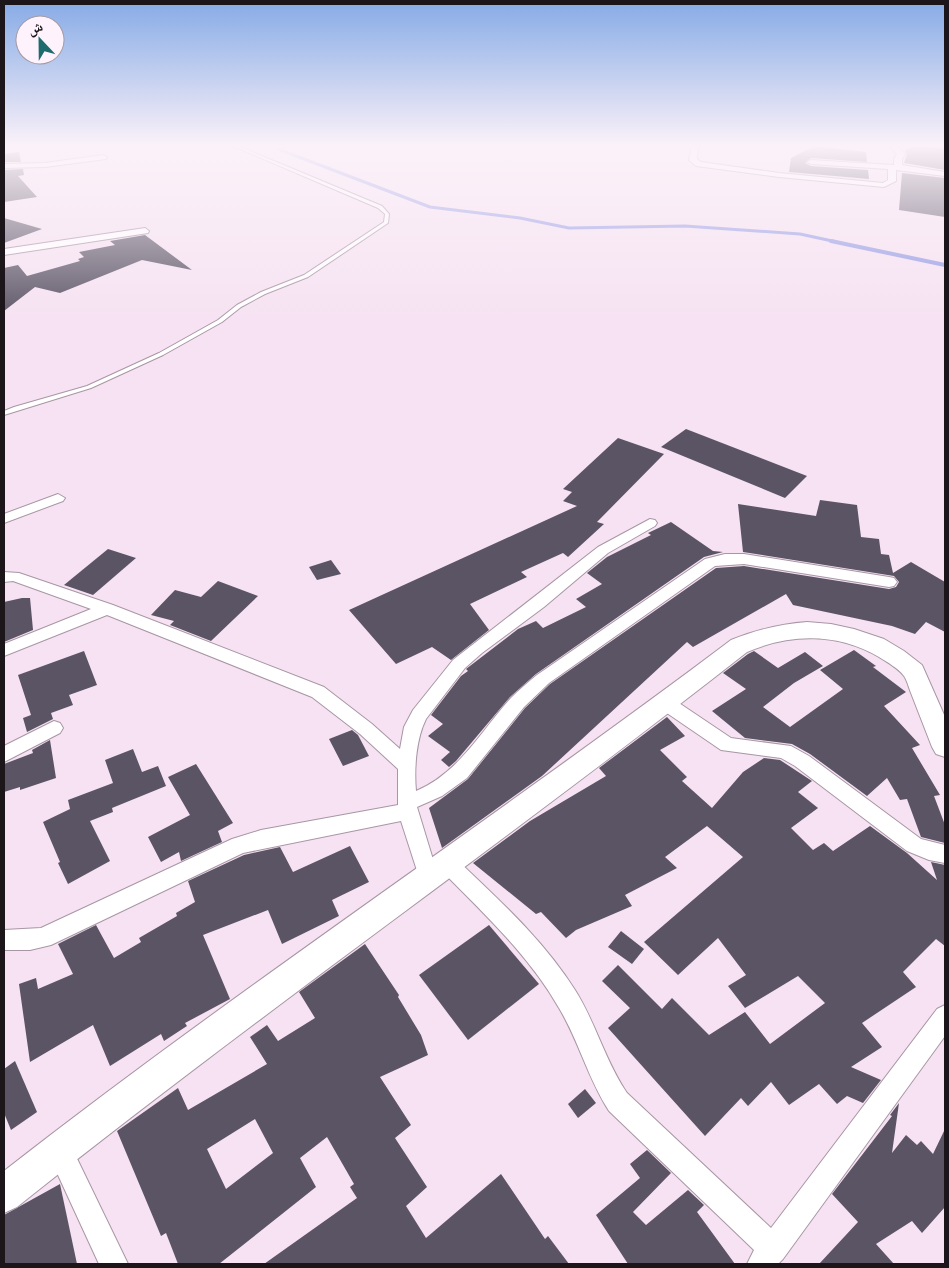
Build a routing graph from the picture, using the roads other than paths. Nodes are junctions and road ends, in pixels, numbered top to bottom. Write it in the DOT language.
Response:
graph roads {
  1 [pos="376,205"];
  2 [pos="144,231"];
  3 [pos="4,252"];
  4 [pos="4,413"];
  5 [pos="58,498"];
  6 [pos="4,519"];
  7 [pos="650,522"];
  8 [pos="4,577"];
  9 [pos="889,582"];
  10 [pos="107,608"];
  11 [pos="4,650"];
  12 [pos="667,704"];
  13 [pos="54,728"];
  14 [pos="945,747"];
  15 [pos="4,755"];
  16 [pos="408,767"];
  17 [pos="407,806"];
  18 [pos="945,854"];
  19 [pos="437,870"];
  20 [pos="4,940"];
  21 [pos="945,1017"];
  22 [pos="59,1149"];
  23 [pos="4,1194"];
  24 [pos="767,1256"];
  25 [pos="114,1264"];
  1 -- 4 [label="lane"];
  2 -- 3 [label="street"];
  5 -- 6 [label="street"];
  7 -- 16 [label="street"];
  8 -- 10 [label="street"];
  9 -- 17 [label="street"];
  10 -- 11 [label="street"];
  10 -- 16 [label="street"];
  12 -- 14 [label="street"];
  12 -- 18 [label="street"];
  12 -- 19 [label="street"];
  13 -- 15 [label="street"];
  16 -- 17 [label="street"];
  17 -- 19 [label="street"];
  17 -- 20 [label="street"];
  19 -- 22 [label="street"];
  19 -- 24 [label="street"];
  21 -- 24 [label="street"];
  22 -- 23 [label="street"];
  22 -- 25 [label="street"];
}
